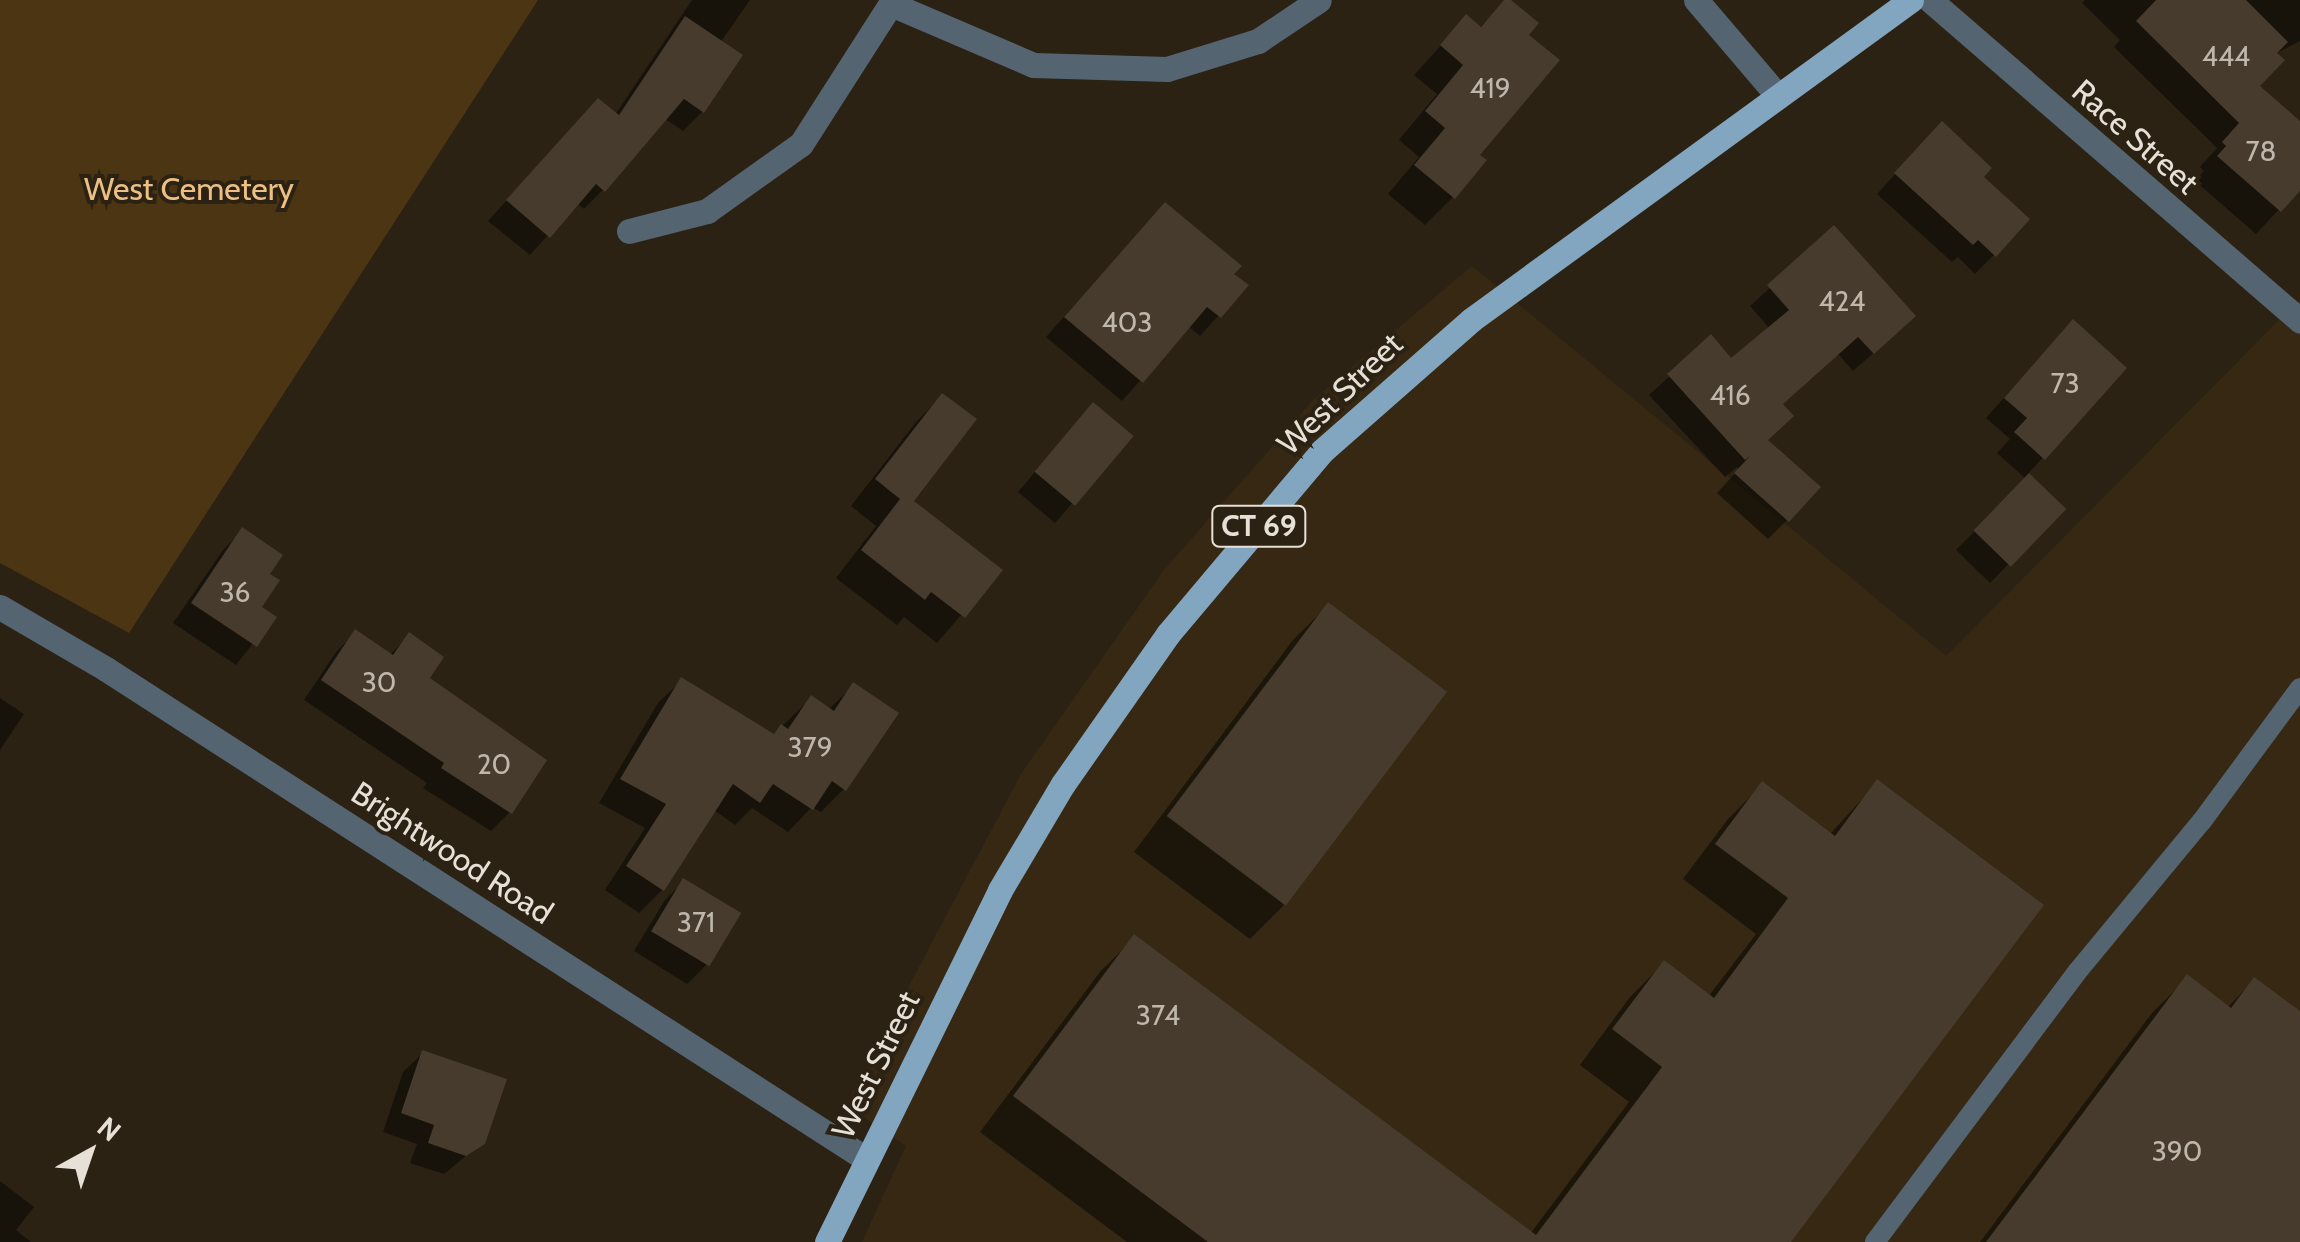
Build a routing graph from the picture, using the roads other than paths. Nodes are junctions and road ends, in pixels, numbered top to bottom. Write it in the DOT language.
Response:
graph roads {
  1 [pos="1319,0"];
  2 [pos="1696,0"];
  3 [pos="1910,0"];
  4 [pos="1930,0"];
  5 [pos="892,2"];
  6 [pos="1778,95"];
  7 [pos="628,231"];
  8 [pos="2300,321"];
  9 [pos="0,607"];
  10 [pos="2300,688"];
  11 [pos="866,1159"];
  12 [pos="827,1242"];
  13 [pos="1875,1242"];
  1 -- 5 [label="street"];
  2 -- 6 [label="street"];
  3 -- 6 [label="main road, West Street / CT 69"];
  4 -- 8 [label="street, Race Street"];
  5 -- 7 [label="street"];
  6 -- 11 [label="main road, West Street / CT 69"];
  9 -- 11 [label="street, Brightwood Road"];
  10 -- 13 [label="lane"];
  11 -- 12 [label="main road, West Street / CT 69"];
}
